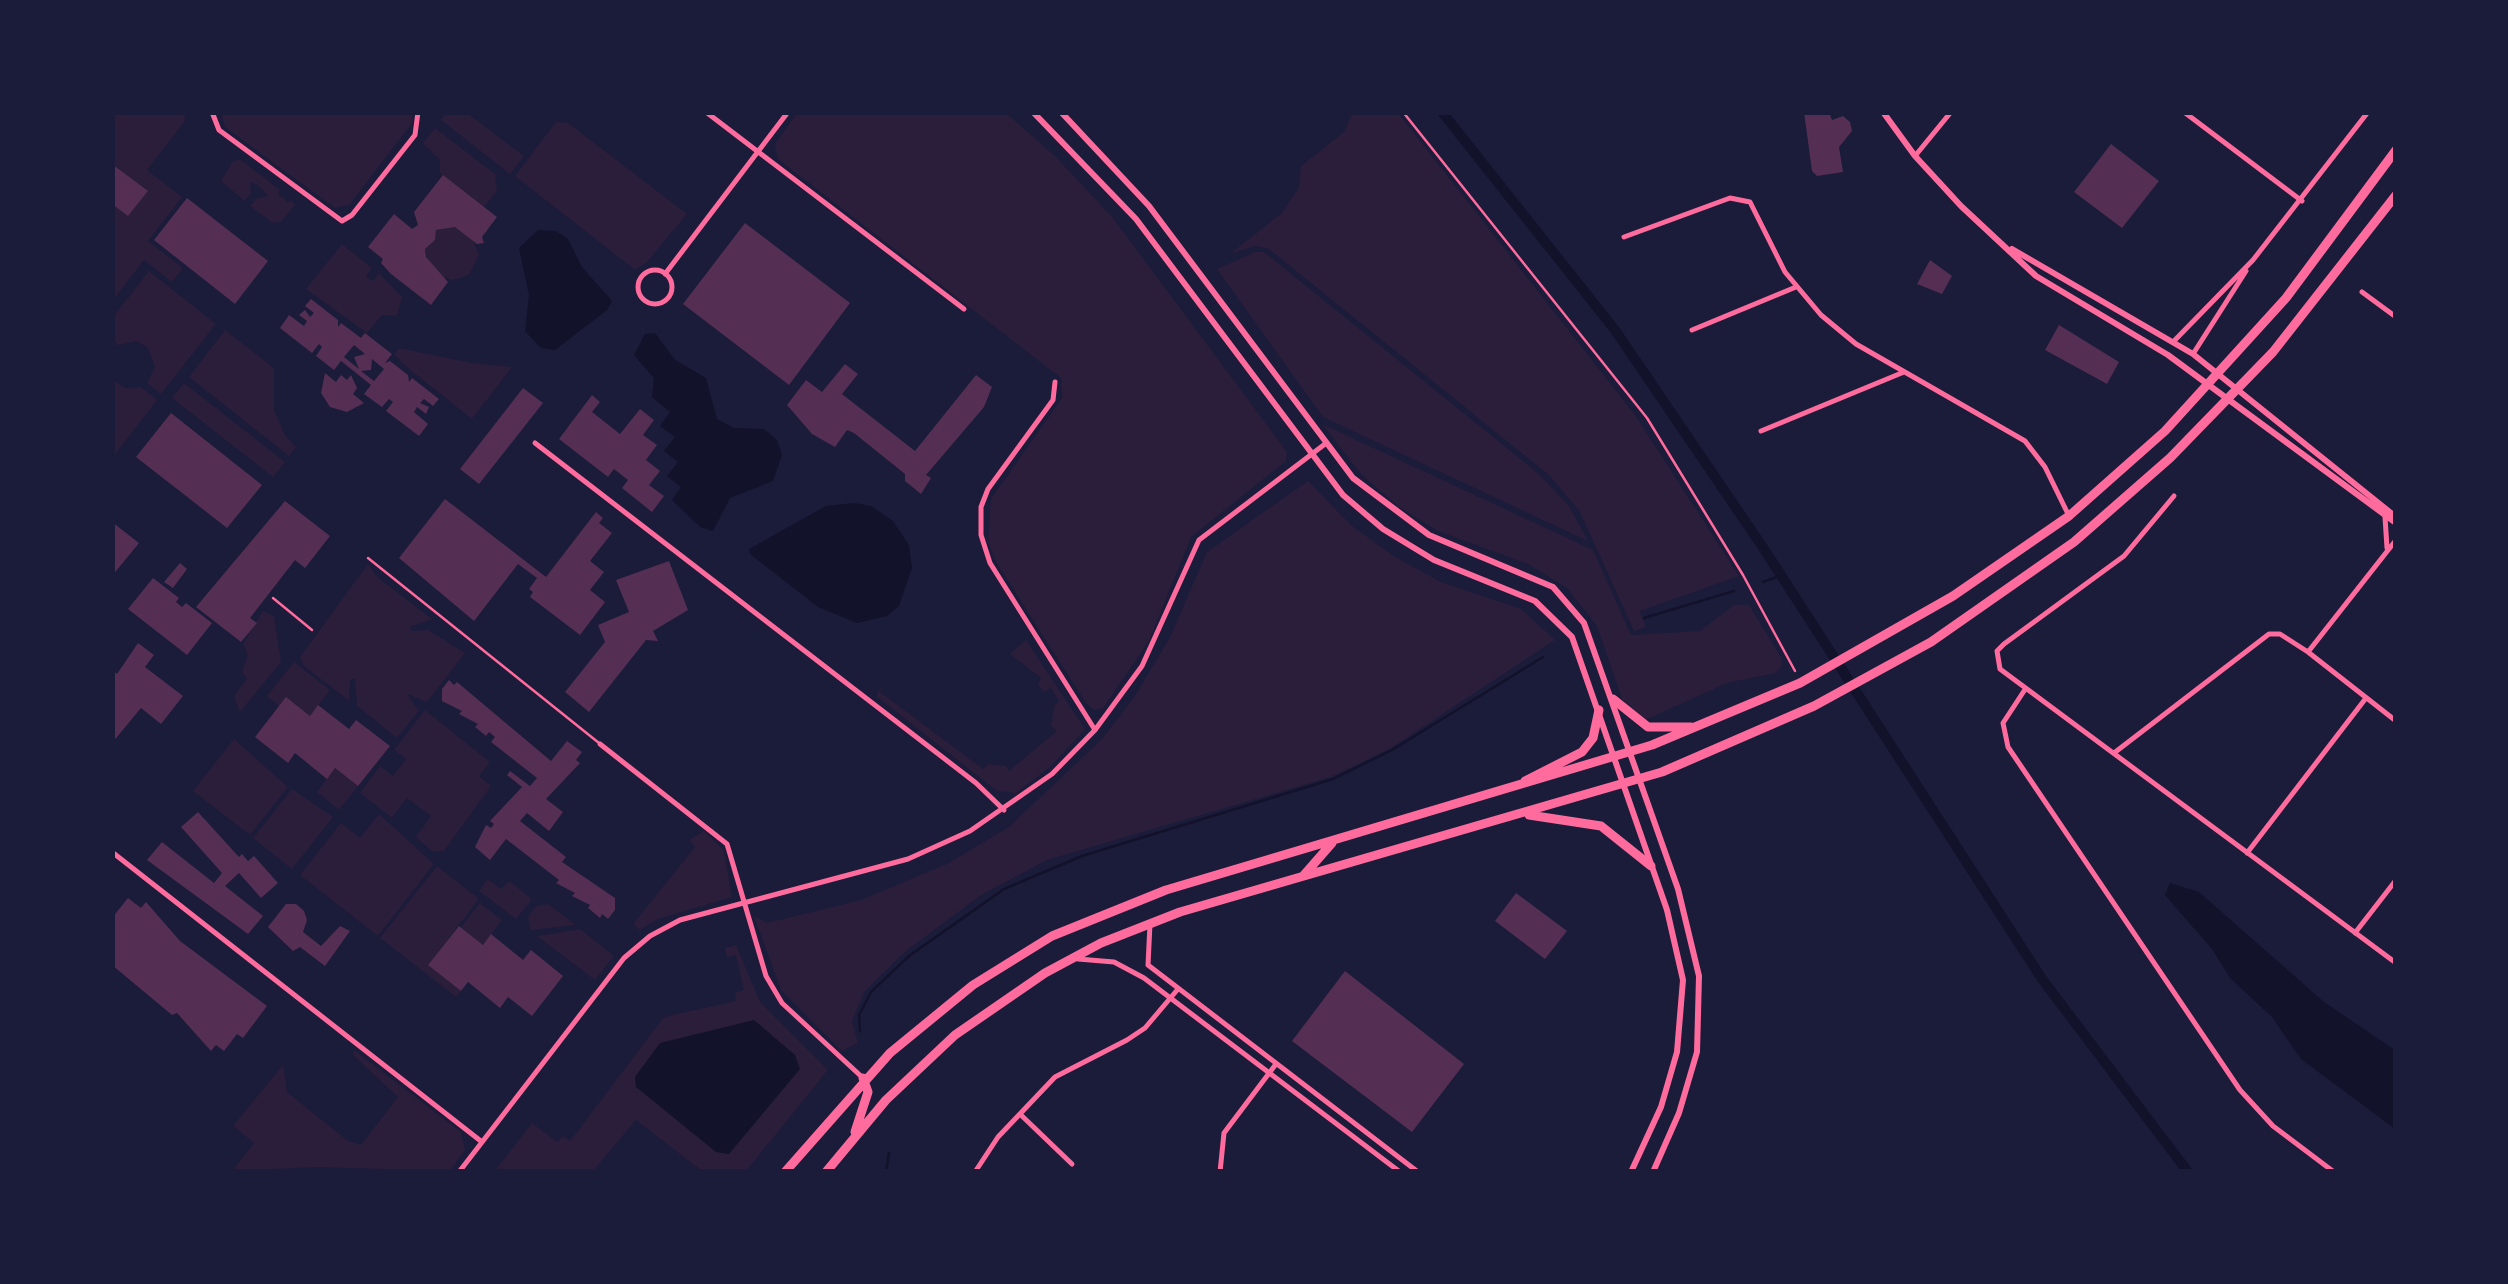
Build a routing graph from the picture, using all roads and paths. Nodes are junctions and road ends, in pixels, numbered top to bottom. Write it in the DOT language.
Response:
graph roads {
  1 [pos="418,112"];
  2 [pos="706,112"];
  3 [pos="788,112"];
  4 [pos="1032,112"];
  5 [pos="1061,112"];
  6 [pos="1403,112"];
  7 [pos="1883,112"];
  8 [pos="1952,112"];
  9 [pos="2184,112"];
  10 [pos="2367,113"];
  11 [pos="212,114"];
  12 [pos="2396,150"];
  13 [pos="758,152"];
  14 [pos="1914,156"];
  15 [pos="2396,195"];
  16 [pos="2302,201"];
  17 [pos="1624,237"];
  18 [pos="2006,246"];
  19 [pos="2253,260"];
  20 [pos="666,274"];
  21 [pos="1796,287"];
  22 [pos="2362,292"];
  23 [pos="964,309"];
  24 [pos="2396,317"];
  25 [pos="1692,330"];
  26 [pos="2174,341"];
  27 [pos="2193,354"];
  28 [pos="1904,372"];
  29 [pos="2219,374"];
  30 [pos="1055,382"];
  31 [pos="2208,385"];
  32 [pos="2238,390"];
  33 [pos="2228,400"];
  34 [pos="1761,431"];
  35 [pos="534,443"];
  36 [pos="1324,444"];
  37 [pos="1310,455"];
  38 [pos="2174,496"];
  39 [pos="2069,516"];
  40 [pos="2385,518"];
  41 [pos="2396,520"];
  42 [pos="2396,540"];
  43 [pos="2386,548"];
  44 [pos="368,558"];
  45 [pos="273,598"];
  46 [pos="312,630"];
  47 [pos="2308,652"];
  48 [pos="1795,671"];
  49 [pos="2025,690"];
  50 [pos="2366,698"];
  51 [pos="1613,699"];
  52 [pos="1598,710"];
  53 [pos="2396,721"];
  54 [pos="1699,727"];
  55 [pos="1095,730"];
  56 [pos="600,744"];
  57 [pos="1631,752"];
  58 [pos="2114,754"];
  59 [pos="1614,758"];
  60 [pos="1640,779"];
  61 [pos="1622,784"];
  62 [pos="1500,793"];
  63 [pos="1004,810"];
  64 [pos="1522,814"];
  65 [pos="1334,841"];
  66 [pos="112,852"];
  67 [pos="2247,852"];
  68 [pos="1651,866"];
  69 [pos="1304,875"];
  70 [pos="2396,880"];
  71 [pos="745,902"];
  72 [pos="1150,923"];
  73 [pos="2355,932"];
  74 [pos="1070,960"];
  75 [pos="2396,962"];
  76 [pos="1178,989"];
  77 [pos="1170,998"];
  78 [pos="1276,1064"];
  79 [pos="1269,1073"];
  80 [pos="863,1078"];
  81 [pos="1022,1116"];
  82 [pos="853,1139"];
  83 [pos="482,1142"];
  84 [pos="1072,1164"];
  85 [pos="459,1172"];
  86 [pos="784,1172"];
  87 [pos="826,1172"];
  88 [pos="975,1172"];
  89 [pos="1220,1172"];
  90 [pos="1400,1172"];
  91 [pos="1418,1172"];
  92 [pos="1631,1172"];
  93 [pos="1653,1172"];
  94 [pos="2334,1172"];
  1 -- 11 [label="street"];
  2 -- 13 [label="street"];
  3 -- 13 [label="street"];
  4 -- 37 [label="street"];
  5 -- 36 [label="street"];
  6 -- 48 [label="path"];
  7 -- 14 [label="street"];
  8 -- 14 [label="street"];
  9 -- 16 [label="street"];
  10 -- 16 [label="street"];
  12 -- 29 [label="main road"];
  13 -- 20 [label="street"];
  13 -- 23 [label="street"];
  14 -- 18 [label="street"];
  15 -- 32 [label="main road"];
  16 -- 19 [label="street"];
  17 -- 21 [label="street"];
  18 -- 26 [label="street"];
  18 -- 31 [label="street"];
  19 -- 26 [label="street"];
  19 -- 27 [label="street"];
  20 -- 20 [label="street"];
  21 -- 25 [label="street"];
  21 -- 28 [label="street"];
  22 -- 24 [label="street"];
  26 -- 27 [label="street"];
  27 -- 29 [label="street"];
  28 -- 34 [label="street"];
  28 -- 39 [label="street"];
  29 -- 31 [label="main road"];
  29 -- 32 [label="street"];
  30 -- 55 [label="street"];
  31 -- 33 [label="street"];
  31 -- 39 [label="main road"];
  32 -- 33 [label="main road"];
  32 -- 41 [label="street"];
  33 -- 40 [label="street"];
  33 -- 60 [label="main road"];
  35 -- 63 [label="street"];
  36 -- 37 [label="street"];
  36 -- 51 [label="street"];
  37 -- 52 [label="street"];
  37 -- 55 [label="street"];
  38 -- 49 [label="street"];
  39 -- 54 [label="main road"];
  40 -- 41 [label="street"];
  40 -- 43 [label="street"];
  42 -- 43 [label="street"];
  43 -- 47 [label="street"];
  44 -- 56 [label="lane"];
  45 -- 46 [label="path"];
  47 -- 50 [label="street"];
  47 -- 58 [label="street"];
  49 -- 58 [label="street"];
  49 -- 94 [label="street"];
  50 -- 53 [label="street"];
  50 -- 67 [label="street"];
  51 -- 54 [label="main road"];
  51 -- 57 [label="street"];
  52 -- 59 [label="street"];
  52 -- 62 [label="main road"];
  54 -- 57 [label="main road"];
  55 -- 63 [label="street"];
  56 -- 71 [label="street"];
  57 -- 59 [label="main road"];
  57 -- 60 [label="street"];
  58 -- 67 [label="street"];
  59 -- 61 [label="street"];
  59 -- 62 [label="main road"];
  60 -- 61 [label="main road"];
  60 -- 93 [label="street"];
  61 -- 64 [label="main road"];
  61 -- 68 [label="street"];
  62 -- 65 [label="main road"];
  63 -- 71 [label="street"];
  64 -- 68 [label="main road"];
  64 -- 69 [label="main road"];
  65 -- 69 [label="main road"];
  65 -- 80 [label="main road"];
  66 -- 83 [label="street"];
  67 -- 73 [label="street"];
  68 -- 92 [label="street"];
  69 -- 72 [label="main road"];
  70 -- 73 [label="street"];
  71 -- 80 [label="street"];
  71 -- 83 [label="street"];
  72 -- 74 [label="main road"];
  72 -- 76 [label="street"];
  73 -- 75 [label="street"];
  74 -- 77 [label="street"];
  74 -- 82 [label="main road"];
  76 -- 77 [label="street"];
  76 -- 78 [label="street"];
  77 -- 79 [label="street"];
  77 -- 81 [label="street"];
  78 -- 79 [label="street"];
  78 -- 91 [label="street"];
  79 -- 89 [label="street"];
  79 -- 90 [label="street"];
  80 -- 82 [label="main road"];
  80 -- 86 [label="main road"];
  81 -- 84 [label="street"];
  81 -- 88 [label="street"];
  82 -- 87 [label="main road"];
  83 -- 85 [label="street"];
}
